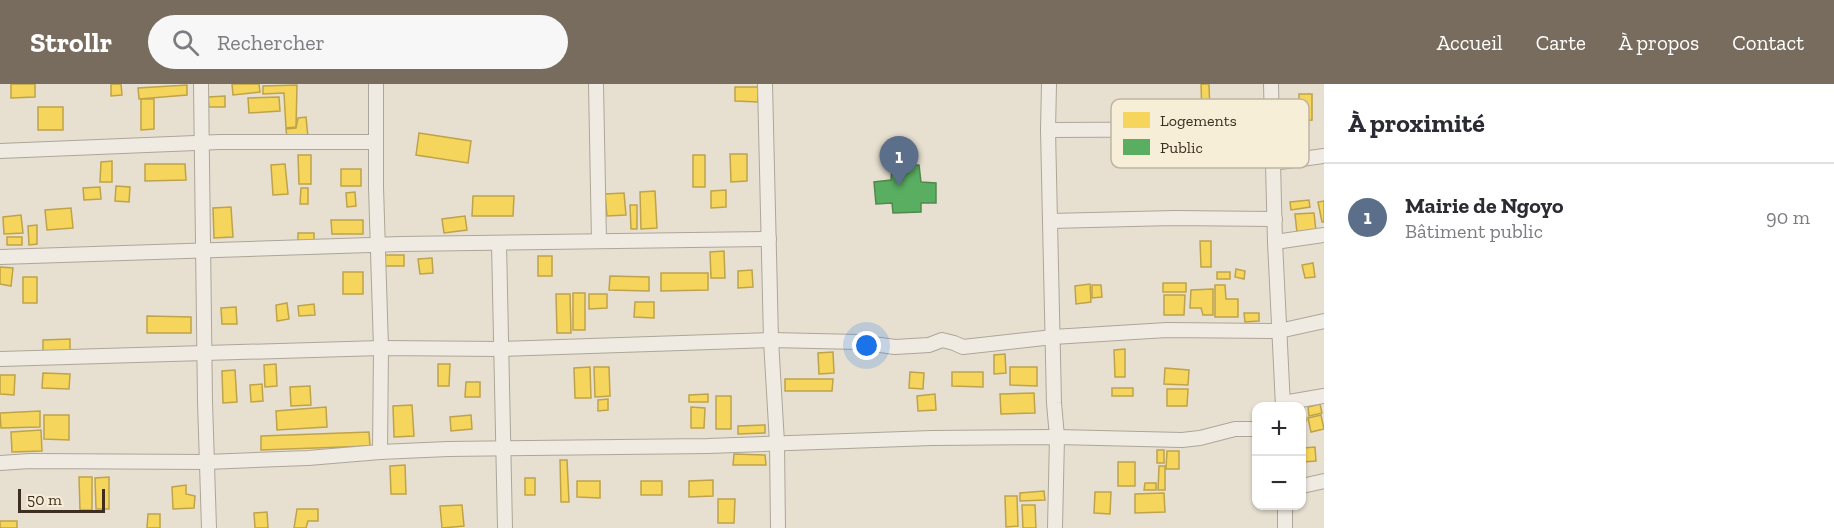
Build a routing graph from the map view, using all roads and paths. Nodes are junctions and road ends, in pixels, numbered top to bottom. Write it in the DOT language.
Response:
graph roads {
  1 [pos="201,84"];
  2 [pos="376,84"];
  3 [pos="596,84"];
  4 [pos="765,84"];
  5 [pos="1049,84"];
  6 [pos="1271,84"];
  7 [pos="1271,99"];
  8 [pos="1048,130"];
  9 [pos="1111,130"];
  10 [pos="375,142"];
  11 [pos="202,143"];
  12 [pos="0,151"];
  13 [pos="1324,156"];
  14 [pos="1309,158"];
  15 [pos="1273,168"];
  16 [pos="1275,219"];
  17 [pos="1050,221"];
  18 [pos="1324,235"];
  19 [pos="769,238"];
  20 [pos="599,241"];
  21 [pos="1275,242"];
  22 [pos="500,243"];
  23 [pos="377,245"];
  24 [pos="203,250"];
  25 [pos="0,257"];
  26 [pos="1324,321"];
  27 [pos="1279,331"];
  28 [pos="1053,337"];
  29 [pos="771,340"];
  30 [pos="381,348"];
  31 [pos="502,349"];
  32 [pos="205,353"];
  33 [pos="0,359"];
  34 [pos="1324,396"];
  35 [pos="1283,402"];
  36 [pos="1297,402"];
  37 [pos="1252,429"];
  38 [pos="1057,437"];
  39 [pos="777,443"];
  40 [pos="503,448"];
  41 [pos="380,452"];
  42 [pos="206,462"];
  43 [pos="0,463"];
  44 [pos="1324,481"];
  45 [pos="1306,485"];
  46 [pos="1285,510"];
  47 [pos="209,528"];
  48 [pos="505,528"];
  49 [pos="778,528"];
  50 [pos="1055,528"];
  51 [pos="1285,528"];
  1 -- 11 [label="street"];
  2 -- 10 [label="street"];
  3 -- 20 [label="street"];
  4 -- 19 [label="street"];
  5 -- 8 [label="street"];
  6 -- 7 [label="street"];
  8 -- 9 [label="street"];
  8 -- 17 [label="street"];
  10 -- 11 [label="street"];
  10 -- 23 [label="street"];
  11 -- 12 [label="street"];
  11 -- 24 [label="street"];
  13 -- 14 [label="street"];
  15 -- 16 [label="street"];
  16 -- 17 [label="street"];
  16 -- 21 [label="street"];
  17 -- 28 [label="street"];
  18 -- 21 [label="street"];
  19 -- 20 [label="street"];
  19 -- 29 [label="street"];
  20 -- 22 [label="street"];
  21 -- 27 [label="street"];
  22 -- 23 [label="street"];
  22 -- 31 [label="street"];
  23 -- 24 [label="street"];
  23 -- 30 [label="street"];
  24 -- 25 [label="street"];
  24 -- 32 [label="street"];
  26 -- 27 [label="street"];
  27 -- 28 [label="street"];
  27 -- 35 [label="street"];
  28 -- 29 [label="street"];
  28 -- 38 [label="street"];
  29 -- 31 [label="street"];
  29 -- 39 [label="street"];
  30 -- 31 [label="street"];
  30 -- 32 [label="street"];
  30 -- 41 [label="street"];
  31 -- 40 [label="street"];
  32 -- 33 [label="street"];
  32 -- 42 [label="street"];
  34 -- 36 [label="street"];
  37 -- 38 [label="street"];
  38 -- 39 [label="street"];
  38 -- 50 [label="street"];
  39 -- 40 [label="street"];
  39 -- 49 [label="street"];
  40 -- 41 [label="street"];
  40 -- 48 [label="street"];
  41 -- 42 [label="street"];
  42 -- 43 [label="street"];
  42 -- 47 [label="street"];
  44 -- 45 [label="street"];
  46 -- 51 [label="street"];
}
